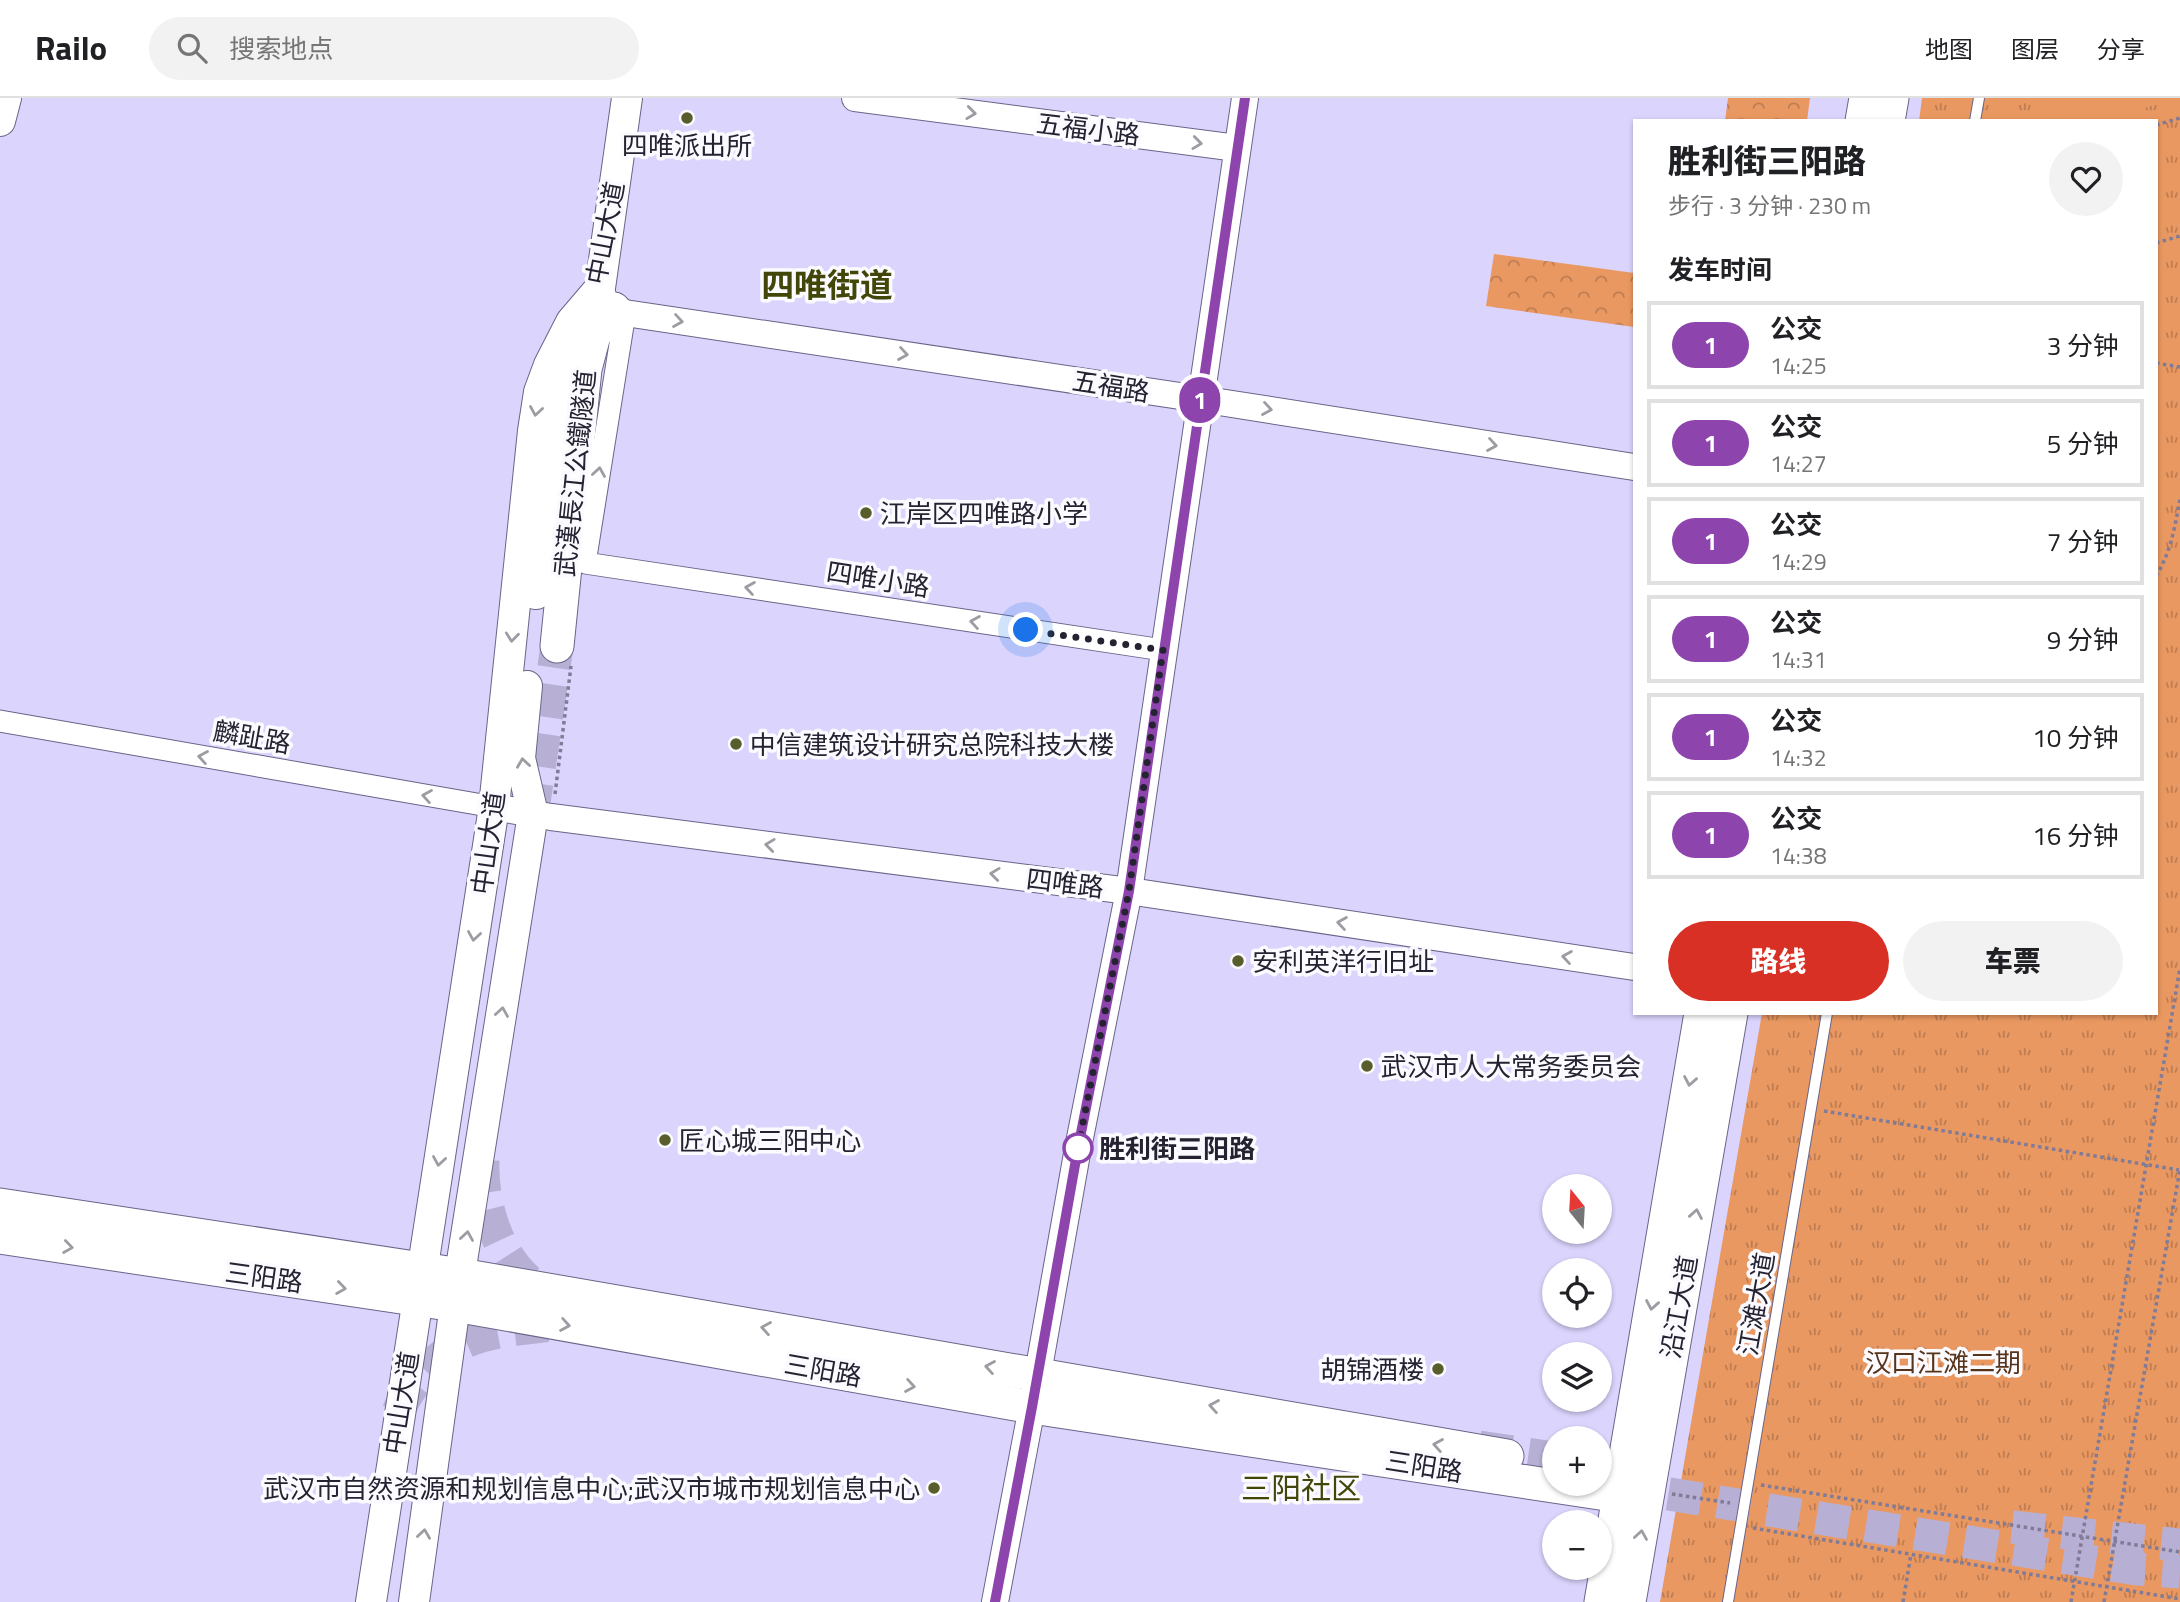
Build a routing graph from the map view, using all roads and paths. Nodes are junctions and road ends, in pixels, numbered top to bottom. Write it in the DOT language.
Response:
graph roads {
  1 [pos="6,98"];
  2 [pos="627,98"];
  3 [pos="855,98"];
  4 [pos="1245,98"];
  5 [pos="1866,98"];
  6 [pos="1892,98"];
  7 [pos="1979,98"];
  8 [pos="2180,118"];
  9 [pos="1861,119"];
  10 [pos="1888,119"];
  11 [pos="1975,119"];
  12 [pos="0,121"];
  13 [pos="2158,124"];
  14 [pos="1237,148"];
  15 [pos="2180,236"];
  16 [pos="2158,242"];
  17 [pos="611,303"];
  18 [pos="2158,363"];
  19 [pos="2180,367"];
  20 [pos="1200,399"];
  21 [pos="1633,467"];
  22 [pos="2180,499"];
  23 [pos="585,564"];
  24 [pos="2158,573"];
  25 [pos="1163,650"];
  26 [pos="565,651"];
  27 [pos="0,721"];
  28 [pos="494,807"];
  29 [pos="542,815"];
  30 [pos="1129,891"];
  31 [pos="1633,967"];
  32 [pos="2180,968"];
  33 [pos="1701,1015"];
  34 [pos="1731,1015"];
  35 [pos="1827,1015"];
  36 [pos="1812,1109"];
  37 [pos="2146,1165"];
  38 [pos="2180,1170"];
  39 [pos="0,1205"];
  40 [pos="0,1237"];
  41 [pos="420,1284"];
  42 [pos="458,1290"];
  43 [pos="1034,1391"];
  44 [pos="1542,1462"];
  45 [pos="1749,1483"];
  46 [pos="1634,1486"];
  47 [pos="1745,1505"];
  48 [pos="1741,1526"];
  49 [pos="2083,1537"];
  50 [pos="2115,1542"];
  51 [pos="2180,1552"];
  52 [pos="1911,1554"];
  53 [pos="2075,1581"];
  54 [pos="2107,1587"];
  55 [pos="2180,1599"];
  56 [pos="371,1602"];
  57 [pos="414,1602"];
  58 [pos="995,1602"];
  59 [pos="1601,1602"];
  60 [pos="1629,1602"];
  61 [pos="1728,1602"];
  62 [pos="1903,1602"];
  63 [pos="2071,1602"];
  64 [pos="2104,1602"];
  1 -- 12 [label="main road"];
  2 -- 17 [label="main road, 中山大道"];
  3 -- 14 [label="street, 五福小路, one-way"];
  4 -- 14 [label="street"];
  5 -- 9 [label="main road"];
  6 -- 10 [label="main road"];
  7 -- 11 [label="lane"];
  8 -- 13 [label="path"];
  14 -- 20 [label="street"];
  15 -- 16 [label="path"];
  17 -- 20 [label="street, 五福路, one-way"];
  23 -- 17 [label="street, 中山大道, one-way"];
  17 -- 26 [label="main road, 武漢長江公鐵隧道"];
  17 -- 28 [label="main road, 中山大道, one-way"];
  29 -- 17 [label="main road, 中山大道, one-way"];
  18 -- 19 [label="path"];
  20 -- 21 [label="street, 五福路, one-way"];
  20 -- 25 [label="street"];
  22 -- 24 [label="path"];
  25 -- 23 [label="street, 四唯小路, one-way"];
  25 -- 30 [label="street"];
  26 -- 29 [label="path"];
  28 -- 27 [label="street, 麟趾路, one-way"];
  28 -- 29 [label="street, 四唯路"];
  28 -- 41 [label="main road, 中山大道, one-way"];
  30 -- 29 [label="street, 四唯路, one-way"];
  42 -- 29 [label="main road, 中山大道, one-way"];
  31 -- 30 [label="street, 四唯路, one-way"];
  30 -- 43 [label="street"];
  32 -- 37 [label="path"];
  33 -- 46 [label="main road, 沿江大道, one-way"];
  46 -- 34 [label="main road, 沿江大道, one-way"];
  35 -- 36 [label="lane, 江滩大道"];
  36 -- 37 [label="path"];
  36 -- 45 [label="lane, 江滩大道"];
  37 -- 38 [label="path"];
  37 -- 49 [label="path"];
  38 -- 50 [label="path"];
  39 -- 41 [label="main road, 三阳路"];
  40 -- 41 [label="main road, 三阳路, one-way"];
  41 -- 42 [label="main road, 三阳路"];
  41 -- 56 [label="main road, 中山大道"];
  42 -- 43 [label="main road, 三阳路"];
  57 -- 42 [label="main road, 中山大道, one-way"];
  44 -- 43 [label="main road, 三阳路, one-way"];
  43 -- 46 [label="main road, 三阳路"];
  43 -- 58 [label="street"];
  45 -- 47 [label="lane, 江滩大道"];
  45 -- 49 [label="path"];
  46 -- 47 [label="path"];
  46 -- 59 [label="main road, 沿江大道"];
  60 -- 46 [label="main road, 沿江大道, one-way"];
  47 -- 48 [label="lane, 江滩大道"];
  48 -- 52 [label="path"];
  48 -- 61 [label="lane, 江滩大道"];
  49 -- 50 [label="path"];
  49 -- 53 [label="path"];
  50 -- 51 [label="path"];
  50 -- 54 [label="path"];
  52 -- 53 [label="path"];
  52 -- 62 [label="path"];
  53 -- 54 [label="path"];
  53 -- 63 [label="path"];
  54 -- 55 [label="path"];
  54 -- 64 [label="path"];
}
